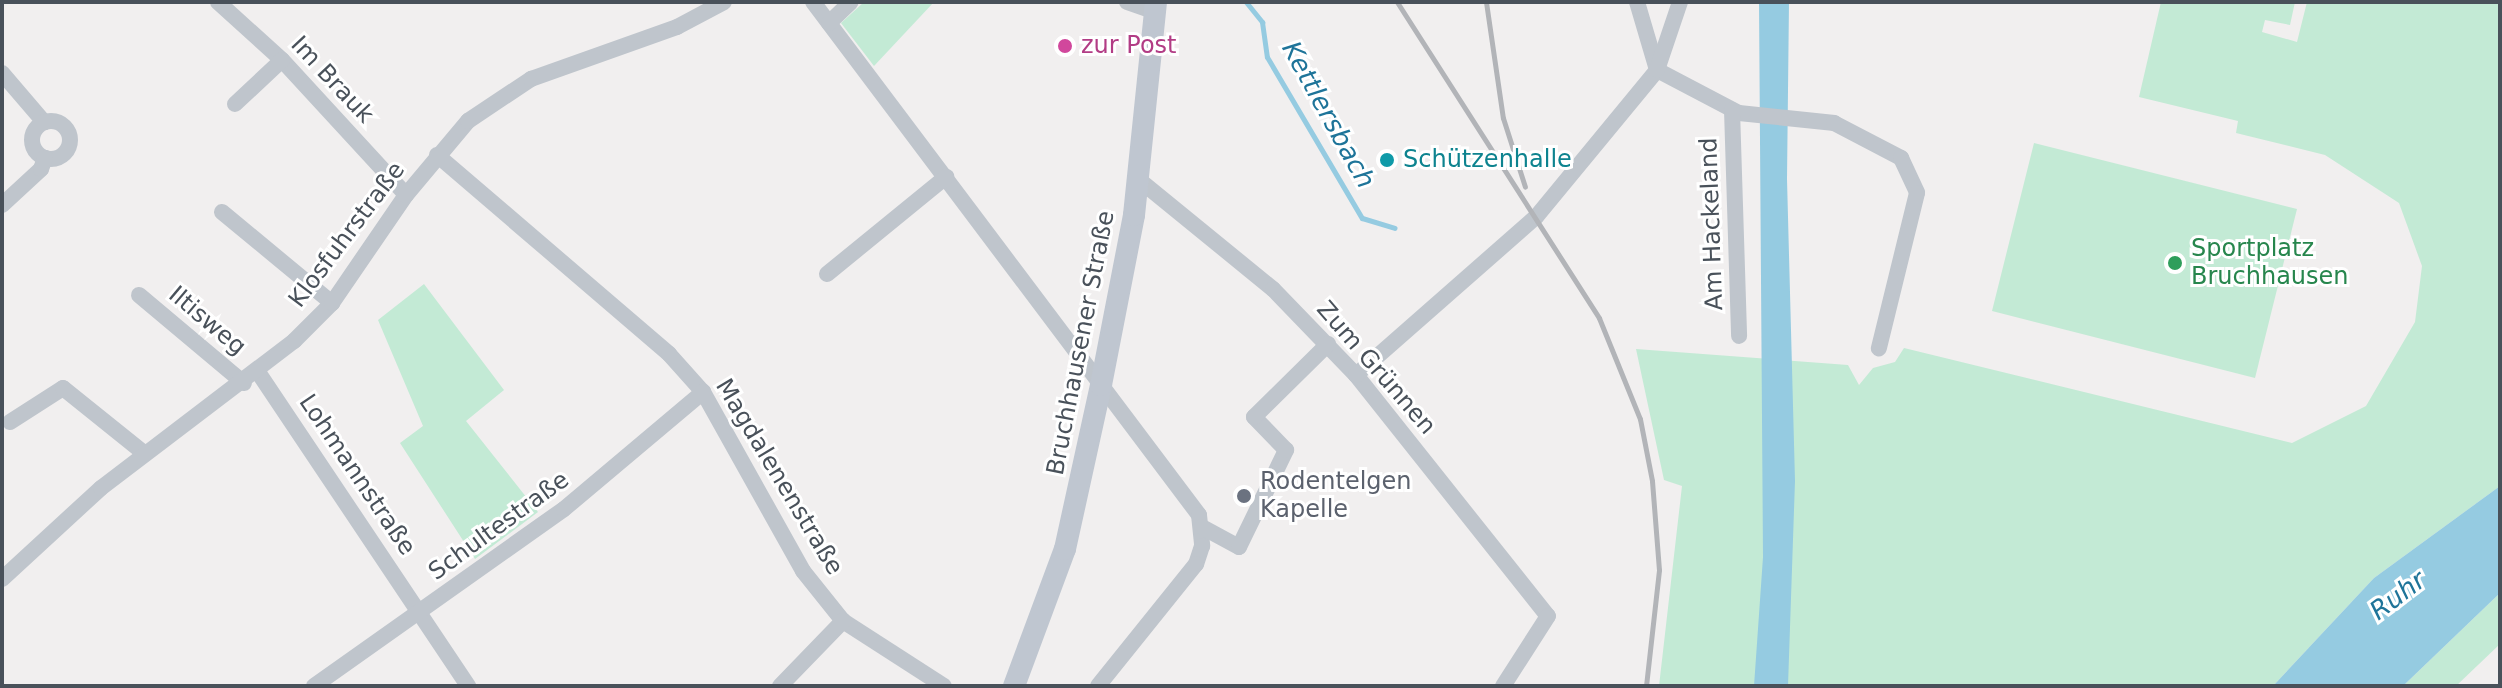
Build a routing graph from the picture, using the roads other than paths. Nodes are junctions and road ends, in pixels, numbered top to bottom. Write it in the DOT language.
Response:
graph roads {
  1 [pos="218,2"];
  2 [pos="724,2"];
  3 [pos="813,2"];
  4 [pos="851,2"];
  5 [pos="1127,2"];
  6 [pos="1637,2"];
  7 [pos="1680,2"];
  8 [pos="1155,7"];
  9 [pos="829,23"];
  10 [pos="282,60"];
  11 [pos="1657,70"];
  12 [pos="2,73"];
  13 [pos="235,104"];
  14 [pos="1736,112"];
  15 [pos="44,122"];
  16 [pos="437,155"];
  17 [pos="45,158"];
  18 [pos="946,177"];
  19 [pos="1138,179"];
  20 [pos="406,195"];
  21 [pos="2,205"];
  22 [pos="222,212"];
  23 [pos="827,274"];
  24 [pos="139,295"];
  25 [pos="332,303"];
  26 [pos="1739,336"];
  27 [pos="1328,344"];
  28 [pos="1879,348"];
  29 [pos="258,372"];
  30 [pos="1356,375"];
  31 [pos="244,383"];
  32 [pos="1101,385"];
  33 [pos="703,392"];
  34 [pos="10,422"];
  35 [pos="145,454"];
  36 [pos="1202,527"];
  37 [pos="2,579"];
  38 [pos="421,613"];
  39 [pos="843,621"];
  40 [pos="314,686"];
  41 [pos="468,686"];
  42 [pos="780,686"];
  43 [pos="944,686"];
  44 [pos="1014,686"];
  45 [pos="1098,686"];
  46 [pos="1503,686"];
  1 -- 10 [label="street, Im Brauk"];
  2 -- 16 [label="street, Klosfuhrstraße"];
  3 -- 9 [label="street"];
  4 -- 9 [label="street"];
  5 -- 8 [label="street"];
  6 -- 11 [label="street"];
  7 -- 11 [label="street"];
  8 -- 19 [label="street, Bruchhausener Straße"];
  9 -- 18 [label="street"];
  10 -- 13 [label="street"];
  10 -- 20 [label="street, Im Brauk"];
  11 -- 14 [label="street, Am Hackeland"];
  11 -- 30 [label="street"];
  12 -- 15 [label="street"];
  14 -- 26 [label="street, Am Hackeland"];
  14 -- 28 [label="street, Am Hackeland"];
  15 -- 17 [label="street"];
  15 -- 17 [label="street"];
  16 -- 20 [label="street, Klosfuhrstraße"];
  16 -- 33 [label="street, Magdalenenstraße"];
  17 -- 21 [label="street"];
  18 -- 23 [label="street"];
  18 -- 32 [label="street"];
  19 -- 27 [label="street, Zum Grünnen"];
  19 -- 32 [label="street, Bruchhausener Straße"];
  20 -- 25 [label="street, Klosfuhrstraße"];
  22 -- 25 [label="street"];
  24 -- 31 [label="street, Iltisweg"];
  25 -- 29 [label="street, Klosfuhrstraße"];
  27 -- 30 [label="street, Zum Grünnen"];
  27 -- 36 [label="street"];
  29 -- 31 [label="street, Klosfuhrstraße"];
  29 -- 38 [label="street, Lohmannstraße"];
  30 -- 46 [label="street, Zum Grünnen"];
  31 -- 35 [label="street, Klosfuhrstraße"];
  32 -- 36 [label="street"];
  32 -- 44 [label="street, Bruchhausener Straße"];
  33 -- 38 [label="street, Schultestraße"];
  33 -- 39 [label="street, Magdalenenstraße"];
  34 -- 35 [label="street"];
  35 -- 37 [label="street, Klosfuhrstraße"];
  36 -- 45 [label="street"];
  38 -- 40 [label="street, Schultestraße"];
  38 -- 41 [label="street, Lohmannstraße"];
  39 -- 42 [label="street"];
  39 -- 43 [label="street, Magdalenenstraße"];
}
